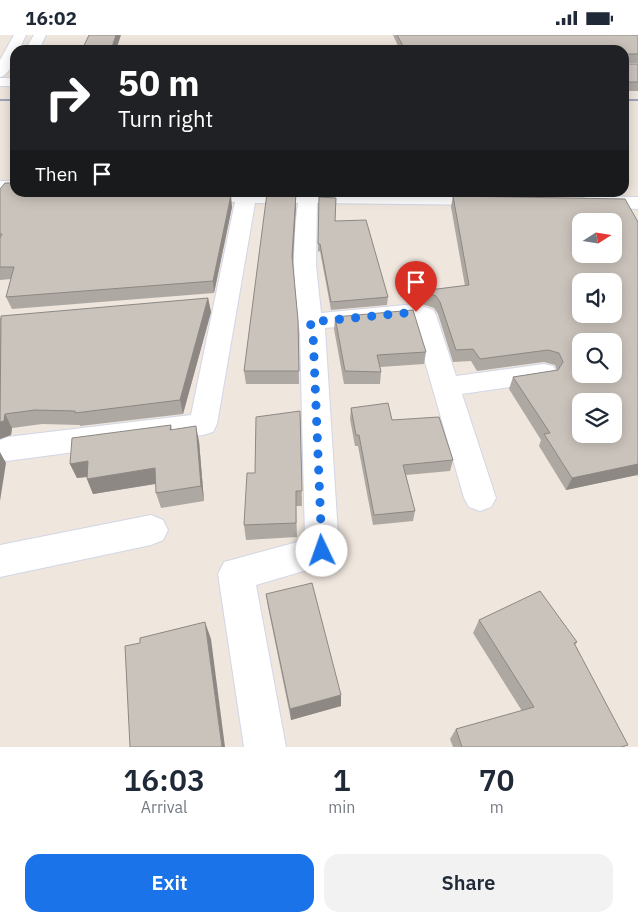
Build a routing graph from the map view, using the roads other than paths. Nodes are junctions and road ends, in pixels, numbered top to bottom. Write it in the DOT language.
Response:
graph roads {
  1 [pos="10,54"];
  2 [pos="0,73"];
  3 [pos="246,197"];
  4 [pos="308,197"];
  5 [pos="507,199"];
  6 [pos="567,201"];
  7 [pos="638,203"];
  8 [pos="310,322"];
  9 [pos="544,373"];
  10 [pos="446,387"];
  11 [pos="7,449"];
  12 [pos="480,498"];
  13 [pos="151,530"];
  14 [pos="0,561"];
  15 [pos="265,747"];
  1 -- 2 [label="street"];
  3 -- 4 [label="street"];
  3 -- 11 [label="street"];
  4 -- 5 [label="street"];
  4 -- 8 [label="street"];
  6 -- 7 [label="street"];
  8 -- 10 [label="street"];
  8 -- 15 [label="street"];
  9 -- 10 [label="street"];
  10 -- 12 [label="street"];
  13 -- 14 [label="street"];
}
